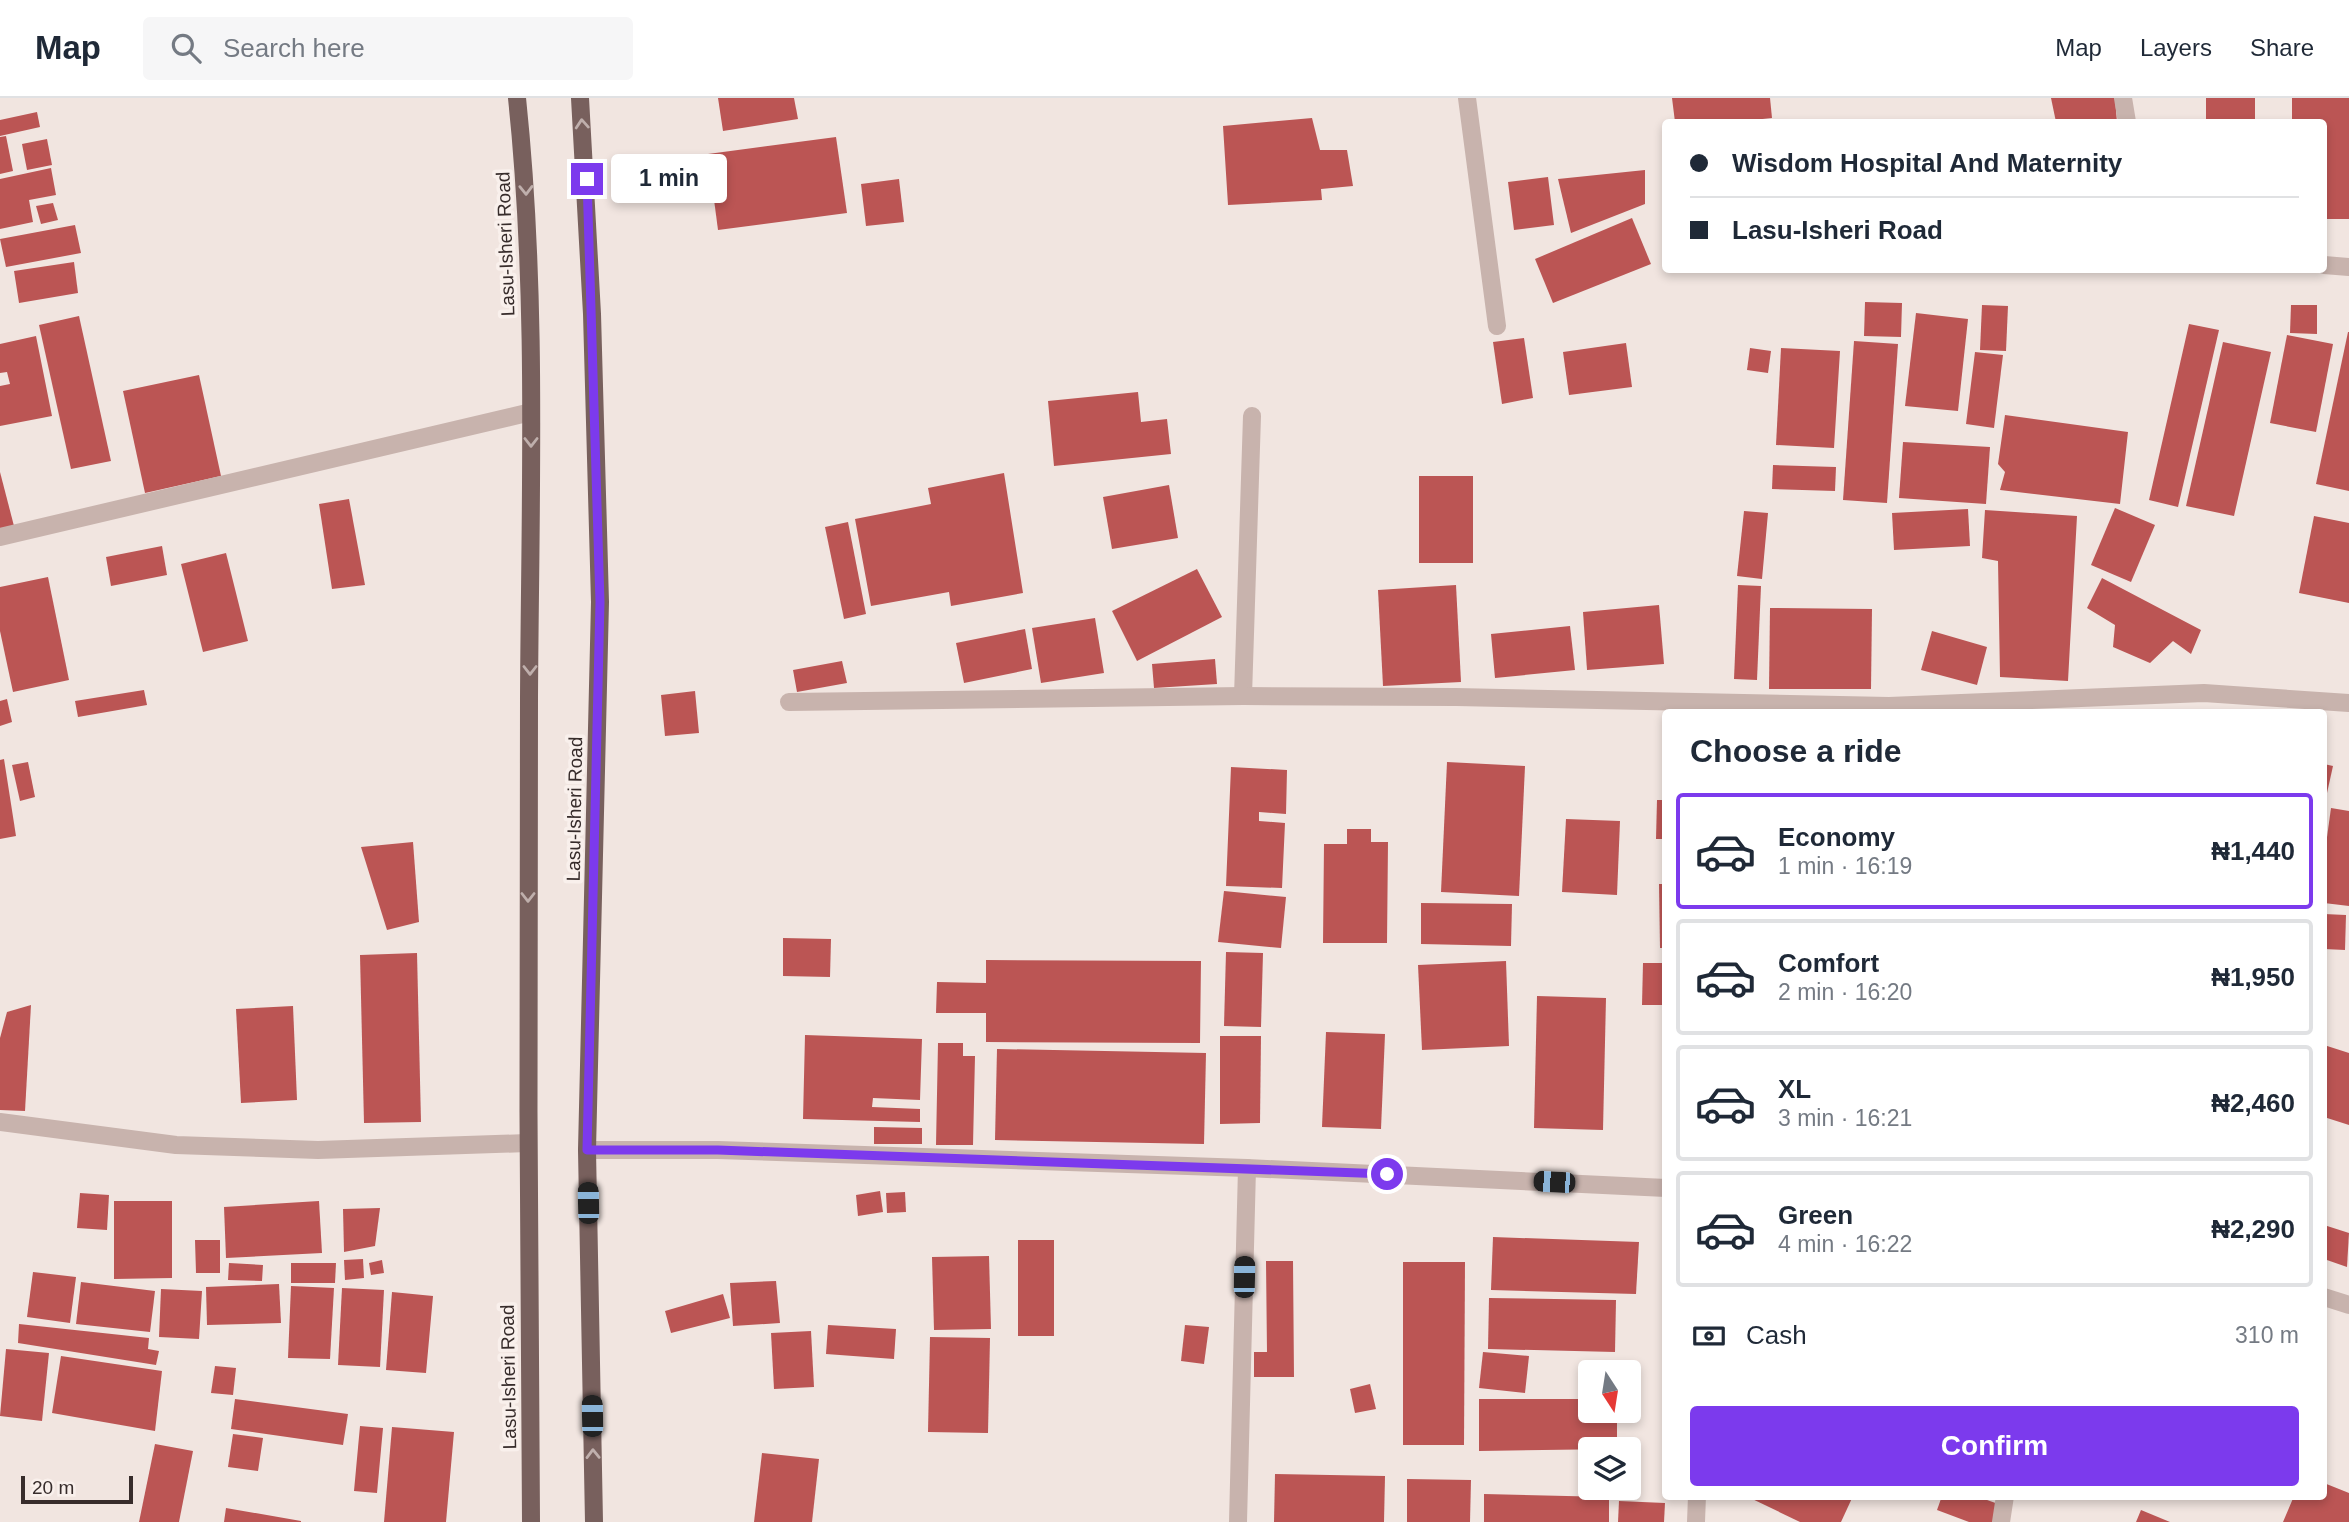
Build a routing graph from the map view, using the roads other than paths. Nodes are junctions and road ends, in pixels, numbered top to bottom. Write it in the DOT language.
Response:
graph roads {
  1 [pos="517,98"];
  2 [pos="580,98"];
  3 [pos="1467,98"];
  4 [pos="2123,98"];
  5 [pos="2126,119"];
  6 [pos="2327,265"];
  7 [pos="2349,267"];
  8 [pos="1497,326"];
  9 [pos="531,412"];
  10 [pos="1252,416"];
  11 [pos="0,537"];
  12 [pos="1243,696"];
  13 [pos="789,702"];
  14 [pos="2349,703"];
  15 [pos="1888,709"];
  16 [pos="1,1126"];
  17 [pos="527,1143"];
  18 [pos="587,1150"];
  19 [pos="1247,1168"];
  20 [pos="1662,1188"];
  21 [pos="2327,1298"];
  22 [pos="2349,1305"];
  23 [pos="1697,1500"];
  24 [pos="2004,1500"];
  25 [pos="531,1522"];
  26 [pos="594,1522"];
  27 [pos="1237,1522"];
  28 [pos="1696,1522"];
  29 [pos="2001,1522"];
  1 -- 9 [label="main road, Lasu-Isheri Road, one-way"];
  18 -- 2 [label="main road, Lasu-Isheri Road, one-way"];
  3 -- 8 [label="street"];
  4 -- 5 [label="street"];
  6 -- 7 [label="street"];
  9 -- 11 [label="street"];
  9 -- 17 [label="main road, Lasu-Isheri Road, one-way"];
  10 -- 12 [label="street"];
  12 -- 13 [label="street"];
  12 -- 15 [label="street"];
  14 -- 15 [label="street"];
  16 -- 17 [label="street"];
  17 -- 25 [label="main road, Lasu-Isheri Road"];
  18 -- 19 [label="street"];
  26 -- 18 [label="main road, Lasu-Isheri Road, one-way"];
  19 -- 20 [label="street"];
  19 -- 27 [label="street"];
  21 -- 22 [label="street"];
  23 -- 28 [label="street"];
  24 -- 29 [label="street"];
}
